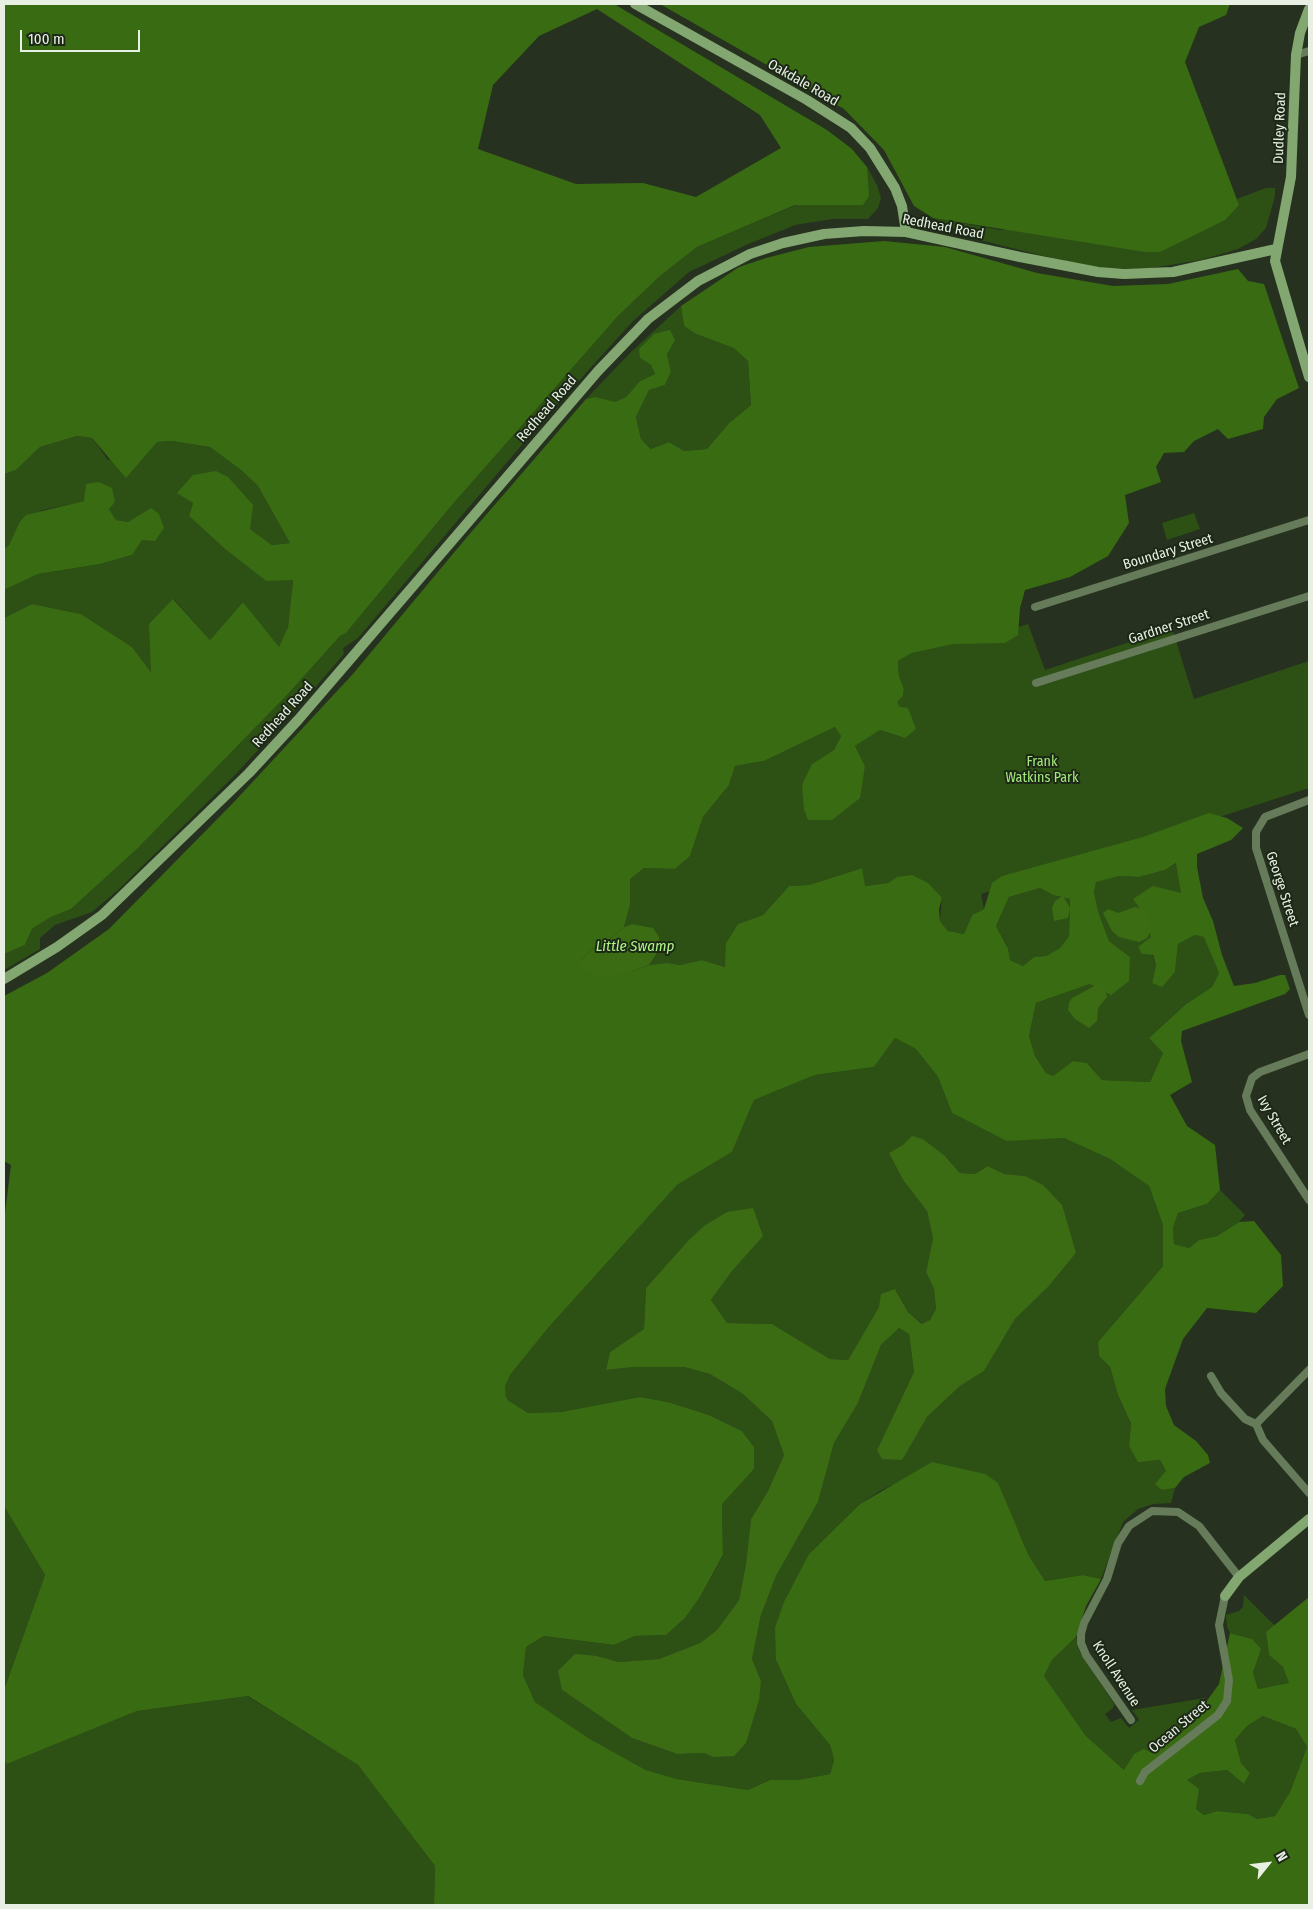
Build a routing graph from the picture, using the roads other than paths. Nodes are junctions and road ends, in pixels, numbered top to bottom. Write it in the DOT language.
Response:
graph roads {
  1 [pos="635,4"];
  2 [pos="1309,8"];
  3 [pos="1309,51"];
  4 [pos="1296,55"];
  5 [pos="906,232"];
  6 [pos="1276,249"];
  7 [pos="1306,357"];
  8 [pos="1309,377"];
  9 [pos="1309,520"];
  10 [pos="1309,596"];
  11 [pos="1035,607"];
  12 [pos="1036,683"];
  13 [pos="1309,800"];
  14 [pos="4,979"];
  15 [pos="1309,1015"];
  16 [pos="1309,1054"];
  17 [pos="1309,1200"];
  18 [pos="1309,1370"];
  19 [pos="1211,1376"];
  20 [pos="1256,1424"];
  21 [pos="1309,1493"];
  22 [pos="1309,1519"];
  23 [pos="1239,1577"];
  24 [pos="1225,1596"];
  25 [pos="1131,1720"];
  26 [pos="1140,1781"];
  1 -- 5 [label="main road, Oakdale Road"];
  2 -- 4 [label="main road, Dudley Road"];
  3 -- 4 [label="street"];
  4 -- 6 [label="main road, Dudley Road"];
  5 -- 6 [label="main road, Redhead Road"];
  5 -- 14 [label="main road, Redhead Road"];
  6 -- 7 [label="main road"];
  7 -- 8 [label="main road"];
  9 -- 11 [label="street, Boundary Street"];
  10 -- 12 [label="street, Gardner Street"];
  13 -- 15 [label="street, George Street"];
  16 -- 17 [label="street, Ivy Street"];
  18 -- 20 [label="street"];
  19 -- 20 [label="street"];
  20 -- 21 [label="street"];
  22 -- 23 [label="main road, Ocean Street"];
  23 -- 24 [label="main road, Ocean Street"];
  23 -- 25 [label="street, Knoll Avenue"];
  24 -- 26 [label="street, Ocean Street"];
}
